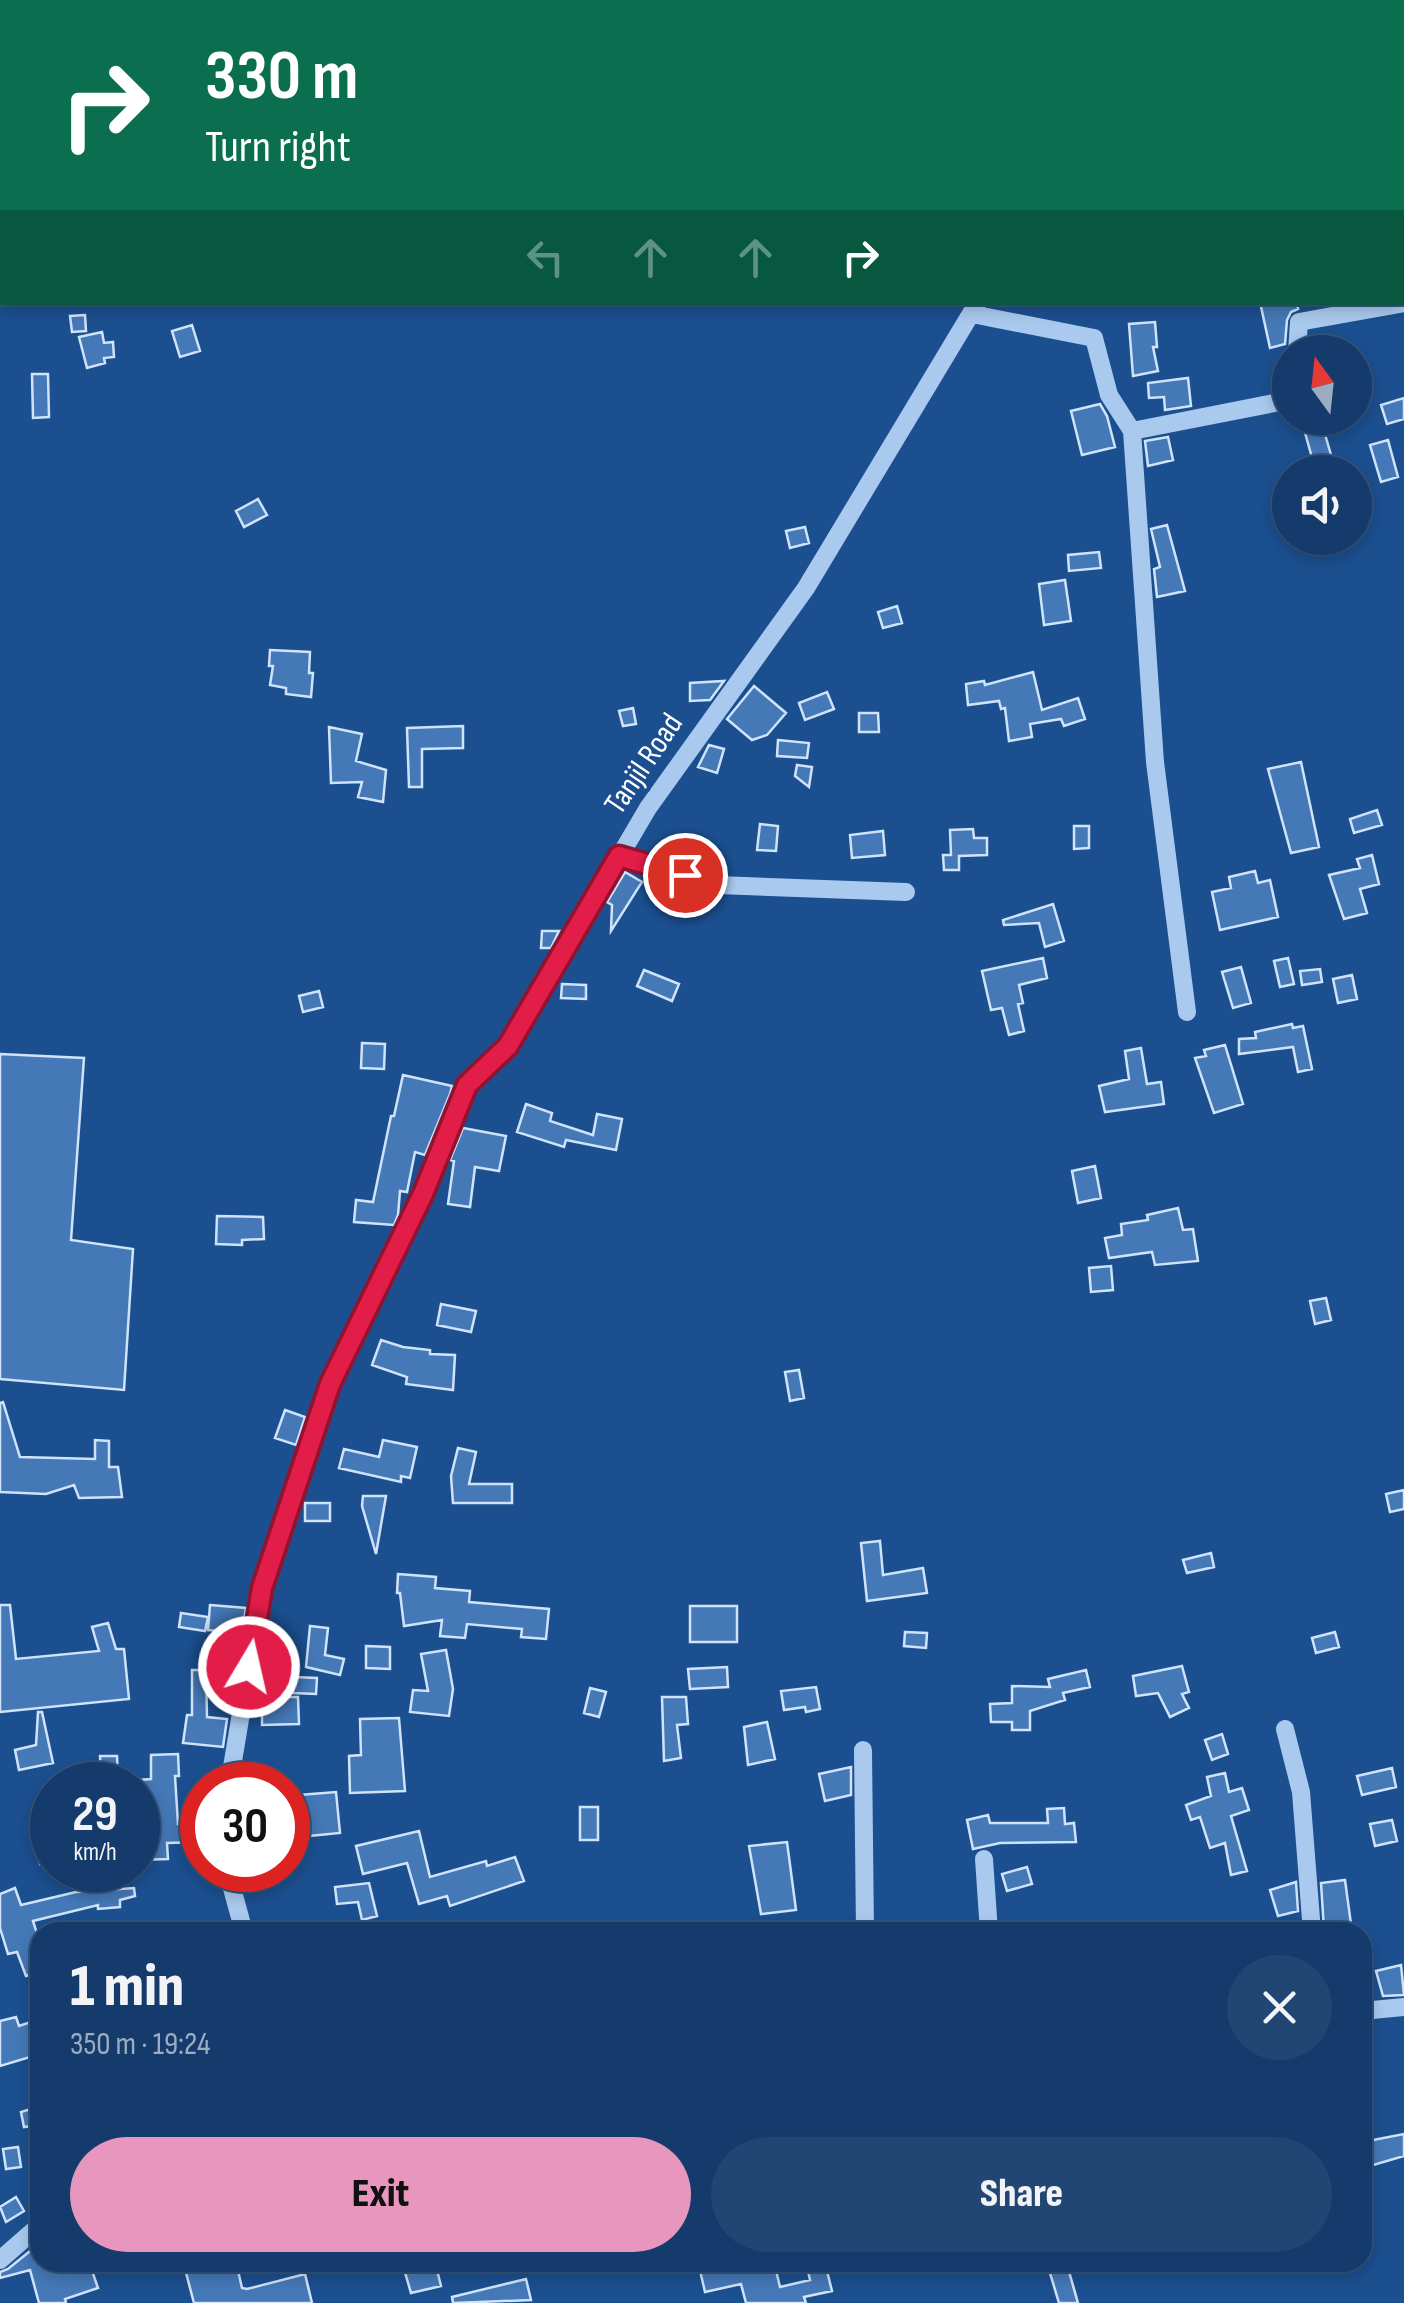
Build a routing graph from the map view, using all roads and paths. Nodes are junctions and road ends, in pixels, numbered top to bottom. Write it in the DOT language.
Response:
graph roads {
  1 [pos="1393,305"];
  2 [pos="975,308"];
  3 [pos="1299,335"];
  4 [pos="1272,404"];
  5 [pos="1132,432"];
  6 [pos="619,856"];
  7 [pos="906,892"];
  8 [pos="1187,1012"];
  9 [pos="1285,1729"];
  10 [pos="863,1750"];
  11 [pos="233,1762"];
  12 [pos="984,1859"];
  13 [pos="233,1892"];
  14 [pos="241,1922"];
  15 [pos="864,1922"];
  16 [pos="988,1922"];
  17 [pos="1311,1922"];
  18 [pos="1404,2007"];
  19 [pos="1372,2010"];
  20 [pos="30,2233"];
  21 [pos="0,2260"];
  1 -- 3 [label="street"];
  2 -- 5 [label="street"];
  2 -- 6 [label="street, Tanjil Road"];
  4 -- 5 [label="street"];
  5 -- 8 [label="street"];
  6 -- 7 [label="street"];
  6 -- 11 [label="street, Tanjil Road"];
  9 -- 17 [label="street"];
  10 -- 15 [label="street"];
  12 -- 16 [label="street"];
  13 -- 14 [label="street"];
  18 -- 19 [label="street"];
  20 -- 21 [label="street"];
}
